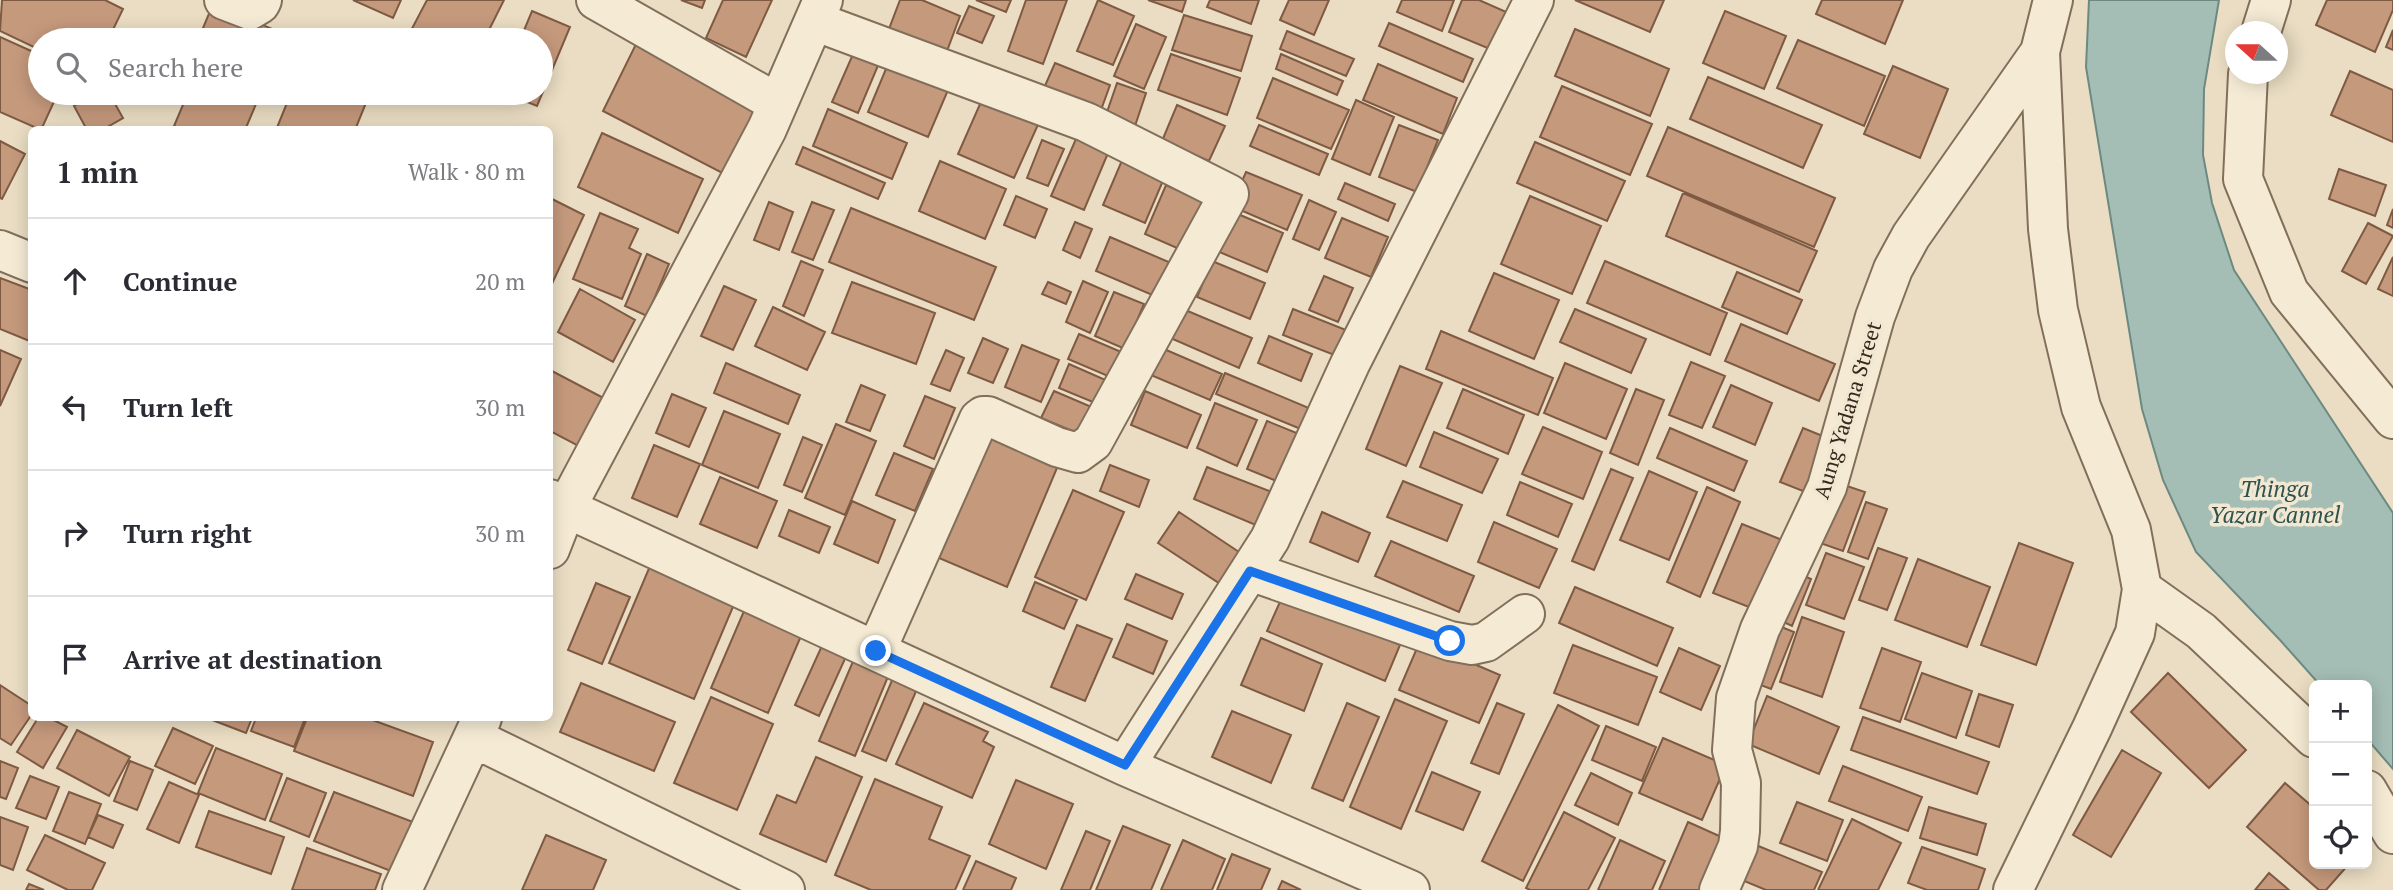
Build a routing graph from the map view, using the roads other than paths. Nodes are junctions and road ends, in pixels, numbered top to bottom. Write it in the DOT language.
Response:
graph roads {
  1 [pos="224,0"];
  2 [pos="262,0"];
  3 [pos="596,0"];
  4 [pos="1534,0"];
  5 [pos="2053,0"];
  6 [pos="2271,0"];
  7 [pos="819,10"];
  8 [pos="2264,21"];
  9 [pos="2040,52"];
  10 [pos="2248,84"];
  11 [pos="777,103"];
  12 [pos="0,250"];
  13 [pos="28,261"];
  14 [pos="2392,415"];
  15 [pos="558,503"];
  16 [pos="553,532"];
  17 [pos="1250,571"];
  18 [pos="2143,589"];
  19 [pos="1525,614"];
  20 [pos="876,651"];
  21 [pos="478,728"];
  22 [pos="2309,733"];
  23 [pos="1125,765"];
  24 [pos="2372,798"];
  25 [pos="2393,834"];
  26 [pos="402,890"];
  27 [pos="785,890"];
  28 [pos="1410,890"];
  29 [pos="1718,890"];
  30 [pos="2013,890"];
  1 -- 2 [label="street"];
  3 -- 11 [label="street"];
  4 -- 17 [label="street"];
  5 -- 9 [label="street, Aung Yadana Street"];
  6 -- 8 [label="street"];
  7 -- 11 [label="street"];
  7 -- 20 [label="street"];
  9 -- 18 [label="street"];
  9 -- 29 [label="street, Aung Yadana Street"];
  10 -- 14 [label="street"];
  11 -- 15 [label="street"];
  12 -- 13 [label="street"];
  15 -- 16 [label="street"];
  15 -- 20 [label="street"];
  17 -- 19 [label="street"];
  17 -- 23 [label="street"];
  18 -- 22 [label="street"];
  18 -- 30 [label="street"];
  20 -- 23 [label="street"];
  21 -- 26 [label="street"];
  21 -- 27 [label="street"];
  23 -- 28 [label="street"];
  24 -- 25 [label="street"];
}
